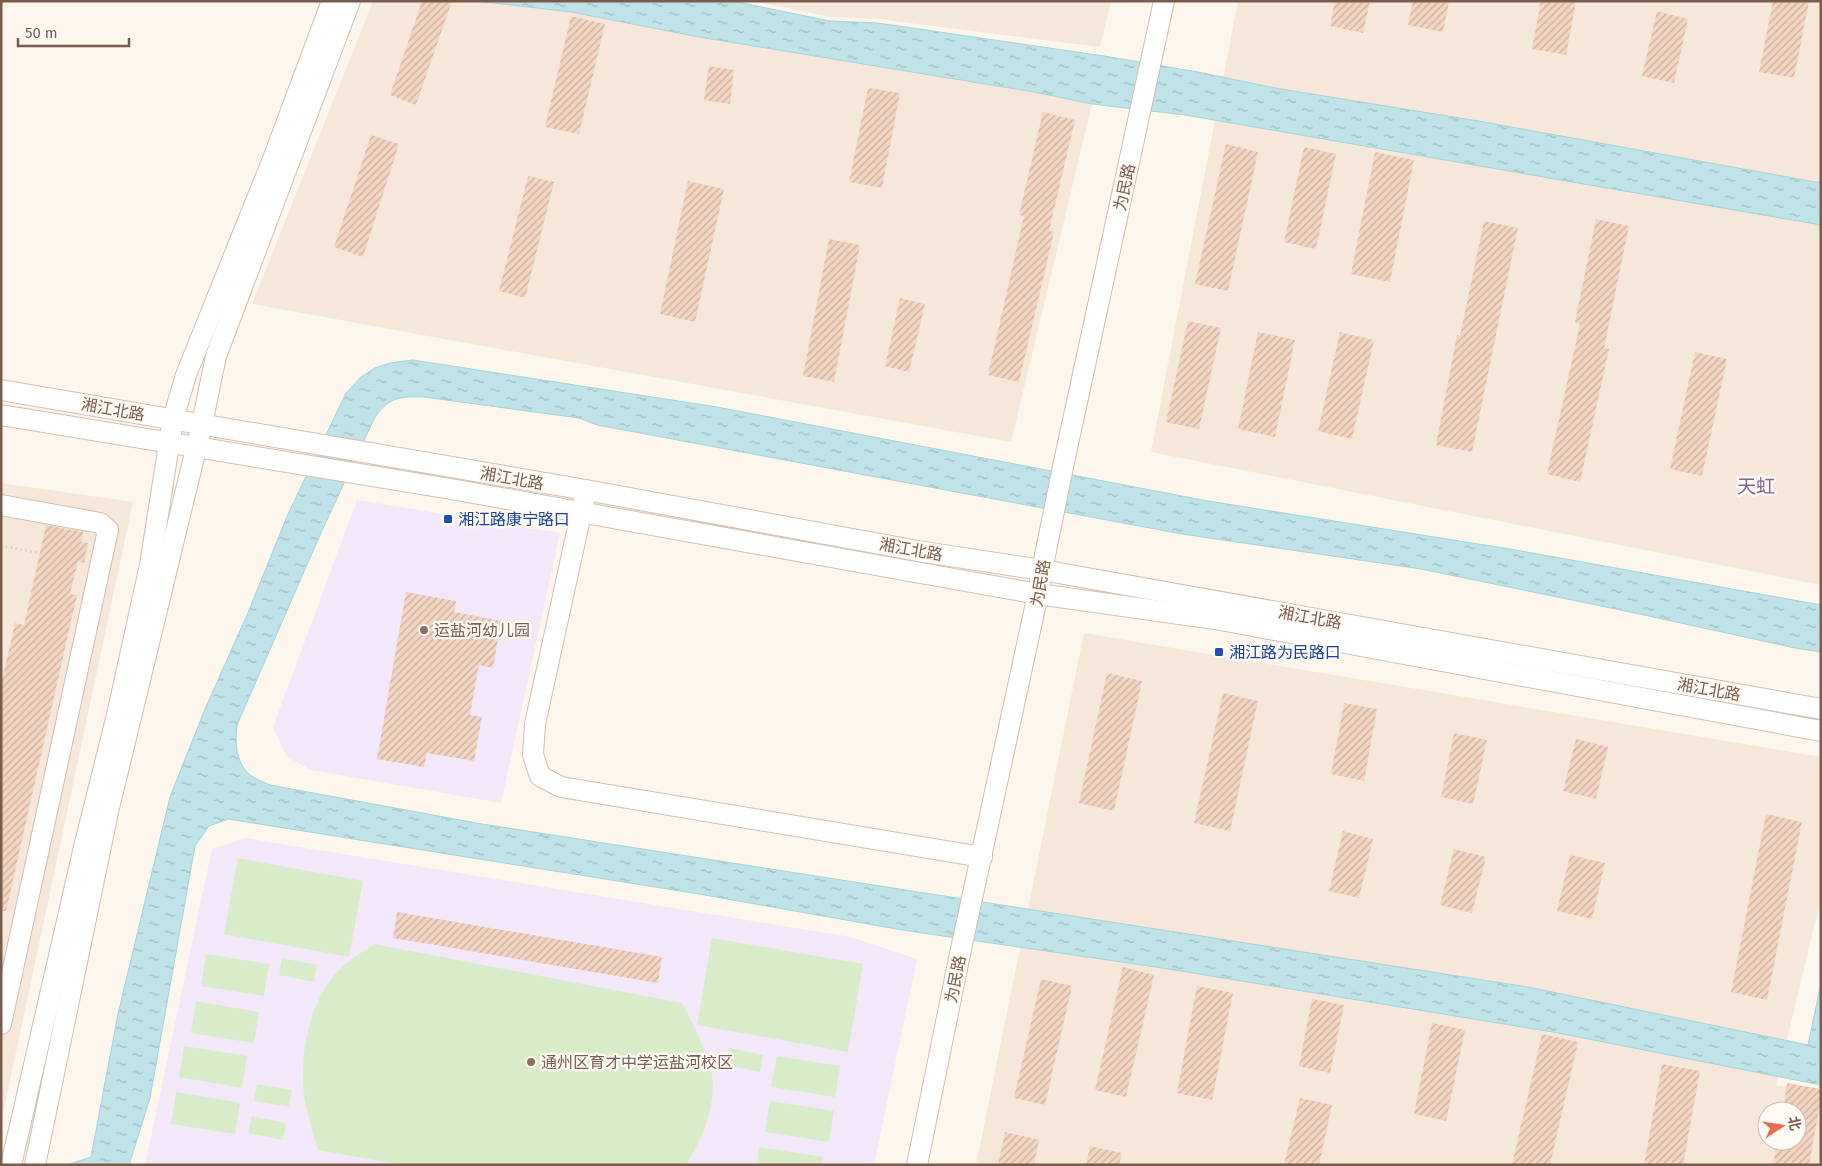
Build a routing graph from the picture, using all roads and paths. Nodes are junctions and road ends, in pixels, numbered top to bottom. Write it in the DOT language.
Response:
graph roads {
  1 [pos="332,1"];
  2 [pos="350,1"];
  3 [pos="1164,1"];
  4 [pos="1,390"];
  5 [pos="1,415"];
  6 [pos="173,420"];
  7 [pos="202,424"];
  8 [pos="170,443"];
  9 [pos="195,447"];
  10 [pos="586,490"];
  11 [pos="1,506"];
  12 [pos="581,512"];
  13 [pos="1,546"];
  14 [pos="40,554"];
  15 [pos="1042,570"];
  16 [pos="1038,594"];
  17 [pos="1821,709"];
  18 [pos="1821,731"];
  19 [pos="982,857"];
  20 [pos="1,1024"];
  21 [pos="11,1165"];
  22 [pos="35,1165"];
  23 [pos="918,1165"];
  1 -- 6 [label="street"];
  2 -- 7 [label="street"];
  3 -- 15 [label="street, 为民路"];
  4 -- 6 [label="street, 湘江北路"];
  5 -- 8 [label="street, 湘江北路"];
  6 -- 7 [label="street, 湘江北路"];
  6 -- 8 [label="street"];
  7 -- 9 [label="street"];
  7 -- 10 [label="street, 湘江北路"];
  8 -- 9 [label="street, 湘江北路"];
  8 -- 21 [label="street"];
  9 -- 12 [label="street, 湘江北路"];
  9 -- 22 [label="street"];
  10 -- 12 [label="street"];
  10 -- 15 [label="street, 湘江北路"];
  11 -- 20 [label="street"];
  12 -- 16 [label="street, 湘江北路"];
  12 -- 19 [label="street"];
  13 -- 14 [label="path"];
  15 -- 16 [label="street, 为民路"];
  15 -- 17 [label="street, 湘江北路"];
  16 -- 18 [label="street, 湘江北路"];
  16 -- 19 [label="street, 为民路"];
  19 -- 23 [label="street, 为民路"];
}
